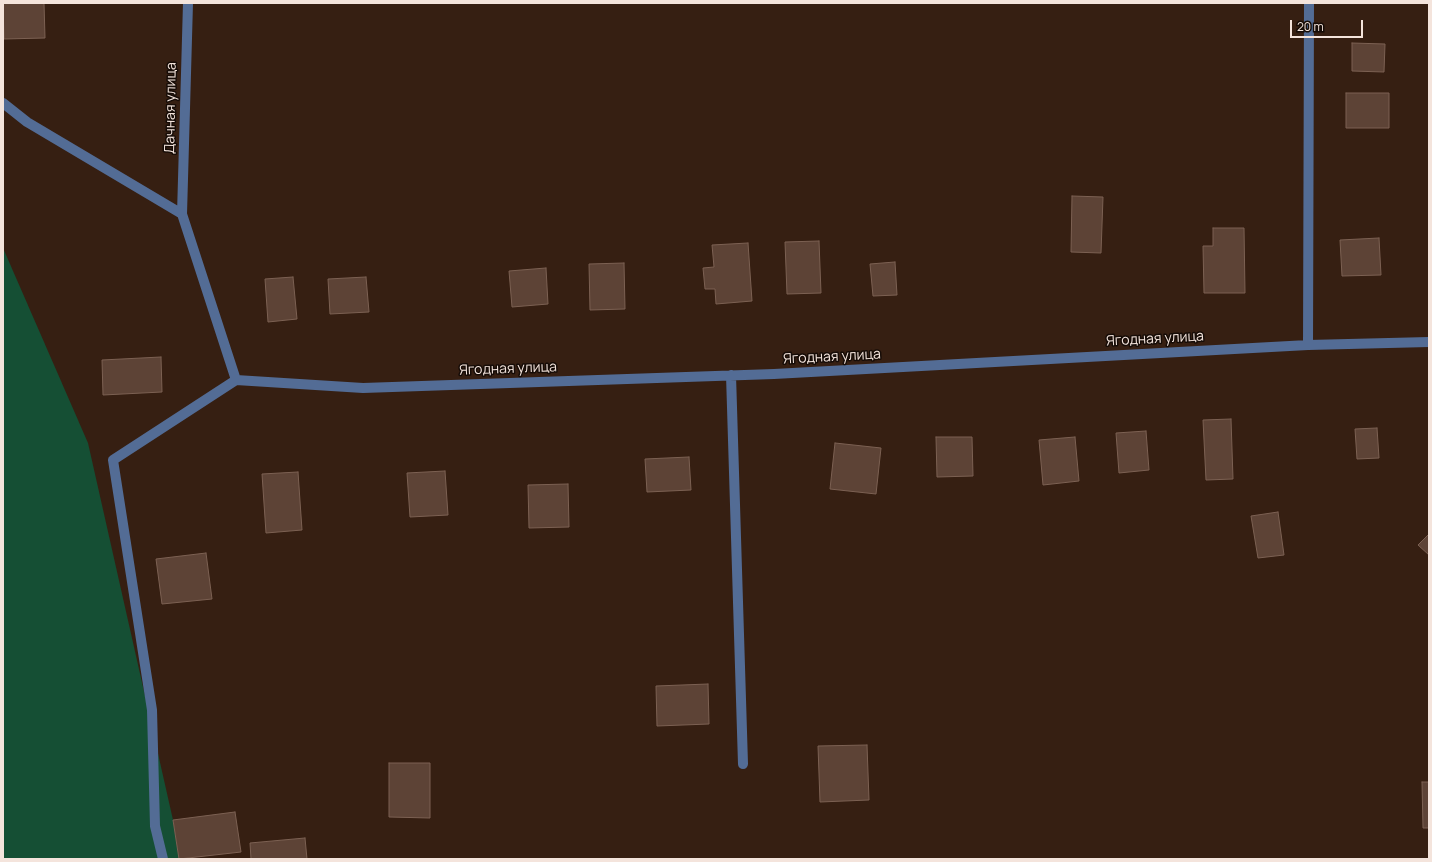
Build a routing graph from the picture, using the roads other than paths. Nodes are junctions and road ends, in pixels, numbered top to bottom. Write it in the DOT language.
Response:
graph roads {
  1 [pos="188,3"];
  2 [pos="1309,3"];
  3 [pos="3,103"];
  4 [pos="182,214"];
  5 [pos="1429,342"];
  6 [pos="1308,345"];
  7 [pos="730,375"];
  8 [pos="236,380"];
  9 [pos="743,764"];
  10 [pos="163,859"];
  1 -- 4 [label="street, Дачная улица"];
  2 -- 6 [label="street"];
  3 -- 4 [label="street"];
  4 -- 8 [label="street, Дачная улица"];
  5 -- 6 [label="street, Ягодная улица"];
  6 -- 7 [label="street, Ягодная улица"];
  7 -- 8 [label="street, Ягодная улица"];
  7 -- 9 [label="street"];
  8 -- 10 [label="street"];
}
